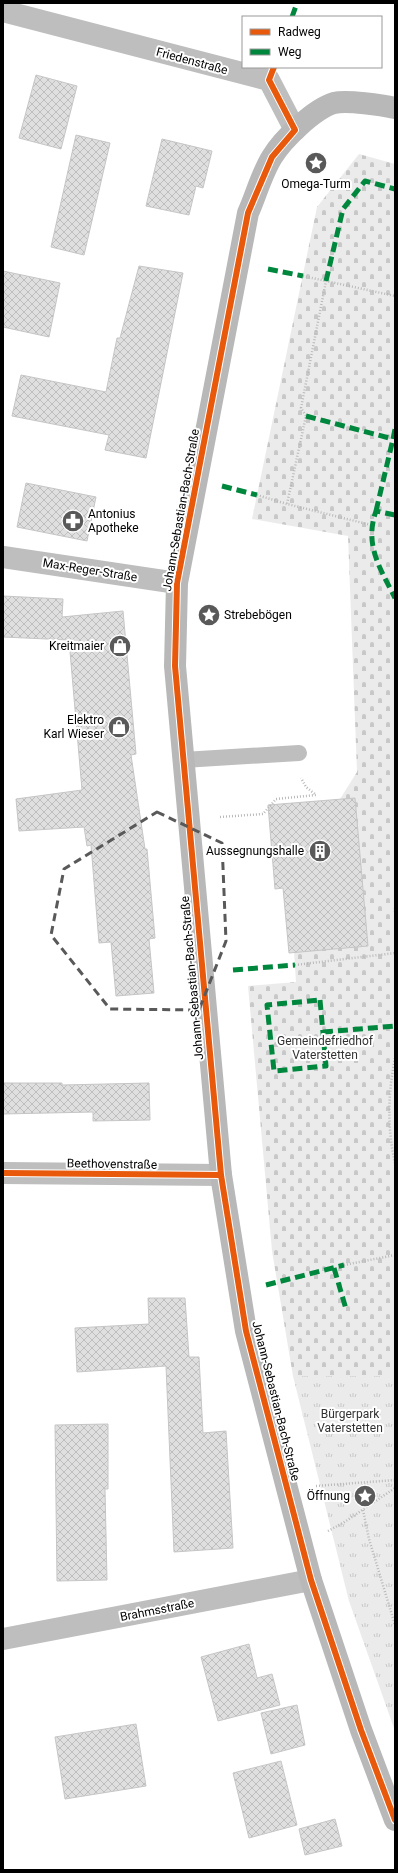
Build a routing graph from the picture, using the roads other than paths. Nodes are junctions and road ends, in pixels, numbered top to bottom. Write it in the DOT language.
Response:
graph roads {
  1 [pos="3,11"];
  2 [pos="395,108"];
  3 [pos="295,130"];
  4 [pos="3,557"];
  5 [pos="177,583"];
  6 [pos="299,753"];
  7 [pos="183,760"];
  8 [pos="3,1174"];
  9 [pos="220,1175"];
  10 [pos="311,1580"];
  11 [pos="3,1639"];
  12 [pos="395,1820"];
  1 -- 3 [label="street, Friedenstraße"];
  2 -- 3 [label="street"];
  3 -- 5 [label="street, Johann-Sebastian-Bach-Straße"];
  4 -- 5 [label="street, Max-Reger-Straße"];
  5 -- 7 [label="street, Johann-Sebastian-Bach-Straße"];
  6 -- 7 [label="lane"];
  7 -- 9 [label="street, Johann-Sebastian-Bach-Straße"];
  8 -- 9 [label="street, Beethovenstraße"];
  9 -- 10 [label="street, Johann-Sebastian-Bach-Straße"];
  10 -- 11 [label="street, Brahmsstraße"];
  10 -- 12 [label="street, Johann-Sebastian-Bach-Straße"];
}
